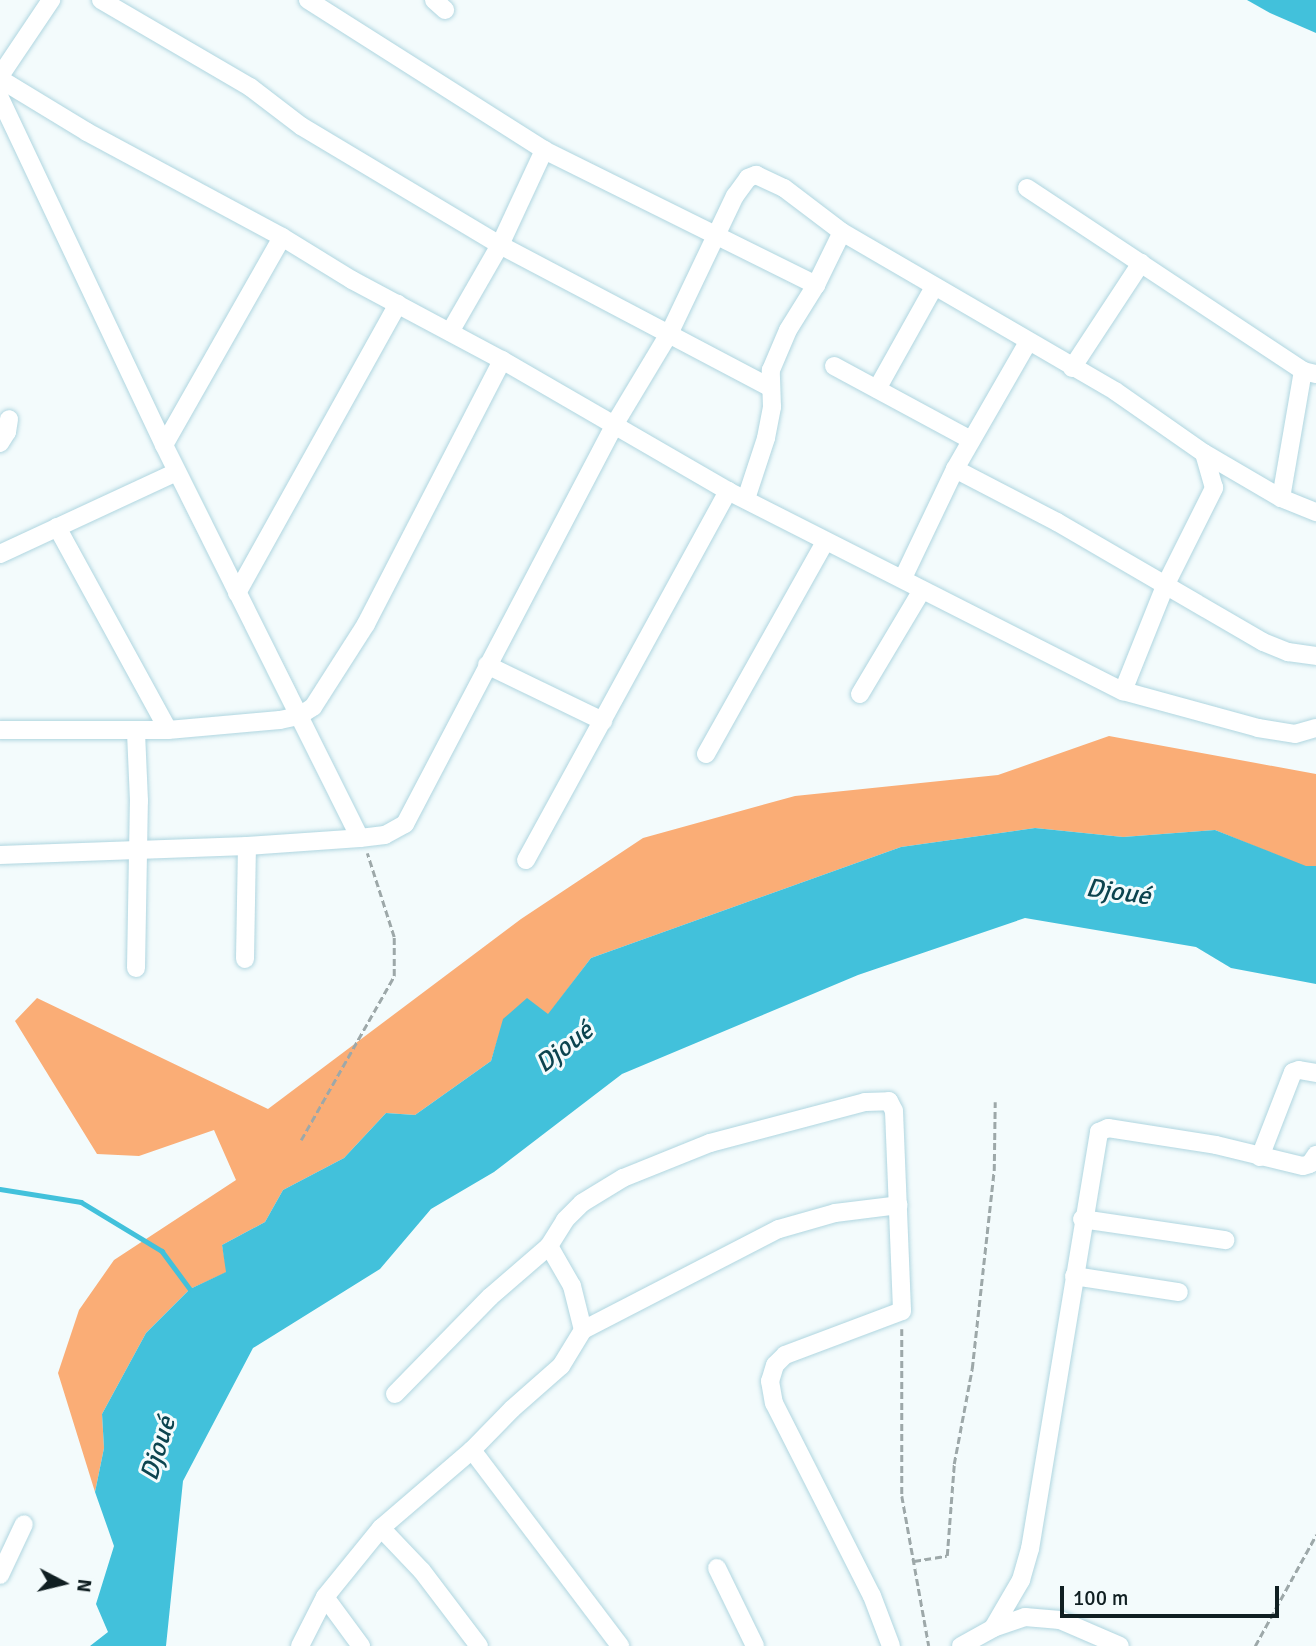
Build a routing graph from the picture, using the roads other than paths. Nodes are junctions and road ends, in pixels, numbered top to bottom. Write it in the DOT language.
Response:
graph roads {
  1 [pos="51,0"];
  2 [pos="101,0"];
  3 [pos="308,0"];
  4 [pos="0,78"];
  5 [pos="0,98"];
  6 [pos="544,150"];
  7 [pos="1027,188"];
  8 [pos="842,232"];
  9 [pos="719,235"];
  10 [pos="282,237"];
  11 [pos="500,245"];
  12 [pos="1142,263"];
  13 [pos="816,285"];
  14 [pos="934,287"];
  15 [pos="398,303"];
  16 [pos="450,332"];
  17 [pos="670,332"];
  18 [pos="1028,342"];
  19 [pos="502,360"];
  20 [pos="834,366"];
  21 [pos="1072,368"];
  22 [pos="1309,372"];
  23 [pos="771,388"];
  24 [pos="877,389"];
  25 [pos="9,419"];
  26 [pos="613,427"];
  27 [pos="971,440"];
  28 [pos="0,443"];
  29 [pos="164,445"];
  30 [pos="1204,453"];
  31 [pos="955,469"];
  32 [pos="177,472"];
  33 [pos="1244,476"];
  34 [pos="1214,488"];
  35 [pos="728,491"];
  36 [pos="1281,498"];
  37 [pos="746,499"];
  38 [pos="1316,512"];
  39 [pos="57,527"];
  40 [pos="825,542"];
  41 [pos="0,554"];
  42 [pos="903,578"];
  43 [pos="1165,586"];
  44 [pos="922,590"];
  45 [pos="237,593"];
  46 [pos="1316,656"];
  47 [pos="486,665"];
  48 [pos="1123,691"];
  49 [pos="860,694"];
  50 [pos="299,716"];
  51 [pos="603,721"];
  52 [pos="1316,728"];
  53 [pos="0,730"];
  54 [pos="168,730"];
  55 [pos="136,731"];
  56 [pos="706,754"];
  57 [pos="360,838"];
  58 [pos="247,846"];
  59 [pos="137,849"];
  60 [pos="0,855"];
  61 [pos="526,860"];
  62 [pos="244,959"];
  63 [pos="136,968"];
  64 [pos="1316,1073"];
  65 [pos="1316,1155"];
  66 [pos="1260,1157"];
  67 [pos="899,1205"];
  68 [pos="1083,1219"];
  69 [pos="1225,1240"];
  70 [pos="549,1246"];
  71 [pos="1074,1276"];
  72 [pos="1179,1292"];
  73 [pos="583,1330"];
  74 [pos="395,1394"];
  75 [pos="472,1450"];
  76 [pos="24,1524"];
  77 [pos="381,1528"];
  78 [pos="717,1568"];
  79 [pos="0,1575"];
  80 [pos="325,1597"];
  81 [pos="993,1628"];
  82 [pos="300,1646"];
  83 [pos="361,1646"];
  84 [pos="479,1646"];
  85 [pos="620,1646"];
  86 [pos="755,1646"];
  87 [pos="891,1646"];
  88 [pos="961,1646"];
  89 [pos="1120,1646"];
  1 -- 4 [label="street"];
  2 -- 11 [label="street"];
  3 -- 6 [label="street"];
  4 -- 10 [label="street"];
  5 -- 29 [label="street"];
  6 -- 9 [label="street"];
  6 -- 11 [label="street"];
  7 -- 12 [label="street"];
  8 -- 9 [label="street"];
  8 -- 13 [label="street"];
  8 -- 14 [label="street"];
  9 -- 13 [label="street"];
  9 -- 17 [label="street"];
  10 -- 15 [label="street"];
  10 -- 29 [label="street"];
  11 -- 16 [label="street"];
  11 -- 17 [label="street"];
  12 -- 21 [label="street"];
  12 -- 22 [label="street"];
  13 -- 23 [label="street"];
  14 -- 18 [label="street"];
  14 -- 24 [label="street"];
  15 -- 16 [label="street"];
  15 -- 45 [label="street"];
  16 -- 19 [label="street"];
  17 -- 23 [label="street"];
  17 -- 26 [label="street"];
  18 -- 21 [label="street"];
  18 -- 27 [label="street"];
  19 -- 26 [label="street"];
  19 -- 50 [label="street"];
  20 -- 24 [label="street"];
  21 -- 30 [label="street"];
  22 -- 36 [label="street"];
  23 -- 37 [label="street"];
  24 -- 27 [label="street"];
  25 -- 28 [label="street"];
  26 -- 35 [label="street"];
  26 -- 47 [label="street"];
  27 -- 31 [label="street"];
  29 -- 32 [label="street"];
  30 -- 33 [label="street"];
  30 -- 34 [label="street"];
  31 -- 42 [label="street"];
  31 -- 43 [label="street"];
  32 -- 39 [label="street"];
  32 -- 45 [label="street"];
  33 -- 34 [label="street"];
  33 -- 36 [label="street"];
  34 -- 43 [label="street"];
  35 -- 37 [label="street"];
  35 -- 51 [label="street"];
  36 -- 38 [label="street"];
  37 -- 40 [label="street"];
  39 -- 41 [label="street"];
  39 -- 54 [label="street"];
  40 -- 42 [label="street"];
  40 -- 56 [label="street"];
  42 -- 44 [label="street"];
  43 -- 46 [label="street"];
  43 -- 48 [label="street"];
  44 -- 48 [label="street"];
  44 -- 49 [label="street"];
  45 -- 50 [label="street"];
  47 -- 51 [label="street"];
  47 -- 57 [label="street"];
  48 -- 52 [label="street"];
  50 -- 54 [label="street"];
  50 -- 57 [label="street"];
  51 -- 61 [label="street"];
  53 -- 55 [label="street"];
  54 -- 55 [label="street"];
  55 -- 59 [label="street"];
  57 -- 58 [label="street"];
  58 -- 59 [label="street"];
  58 -- 62 [label="street"];
  59 -- 60 [label="street"];
  59 -- 63 [label="street"];
  64 -- 66 [label="street"];
  65 -- 66 [label="street"];
  66 -- 68 [label="street"];
  67 -- 70 [label="street"];
  67 -- 73 [label="street"];
  67 -- 87 [label="street"];
  68 -- 69 [label="street"];
  68 -- 71 [label="street"];
  70 -- 73 [label="street"];
  70 -- 74 [label="street"];
  71 -- 72 [label="street"];
  71 -- 81 [label="street"];
  73 -- 75 [label="street"];
  75 -- 77 [label="street"];
  75 -- 85 [label="street"];
  76 -- 79 [label="street"];
  77 -- 80 [label="street"];
  77 -- 84 [label="street"];
  78 -- 86 [label="street"];
  80 -- 82 [label="street"];
  80 -- 83 [label="street"];
  81 -- 88 [label="street"];
  81 -- 89 [label="street"];
}
